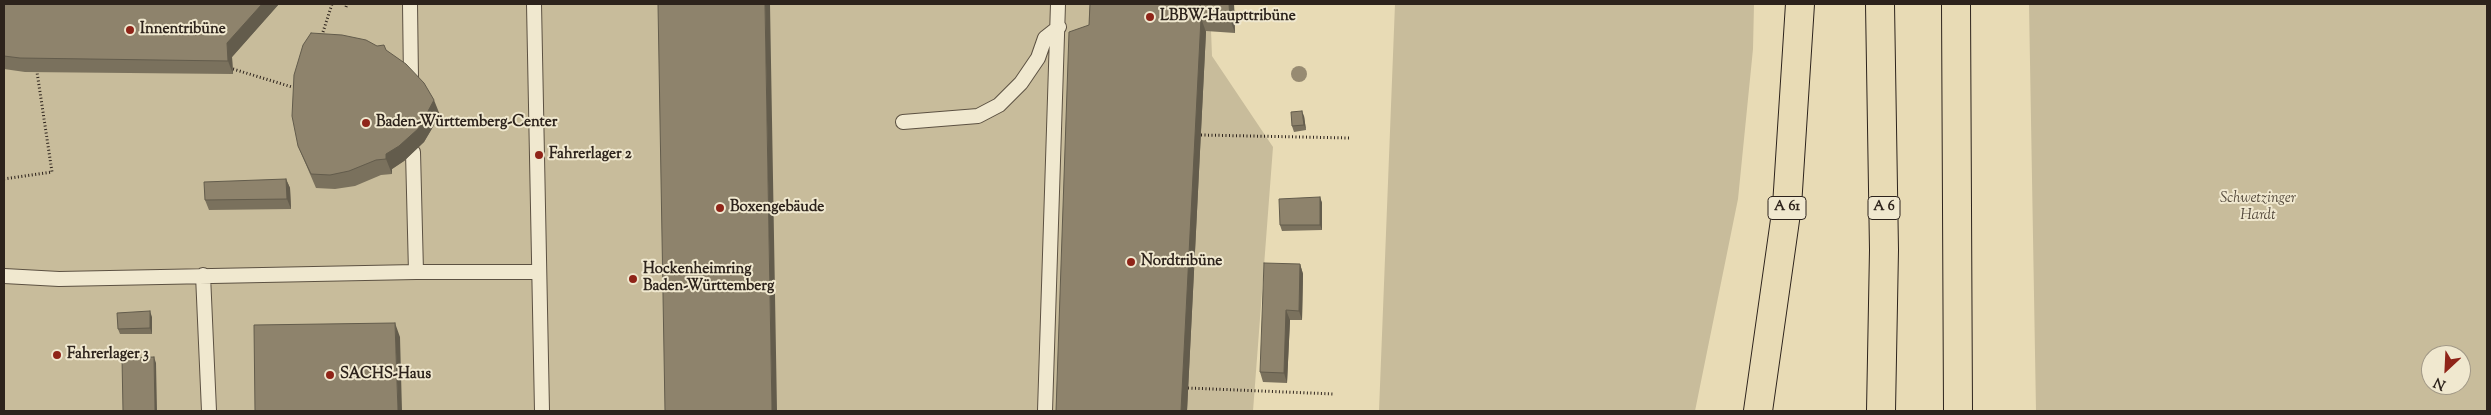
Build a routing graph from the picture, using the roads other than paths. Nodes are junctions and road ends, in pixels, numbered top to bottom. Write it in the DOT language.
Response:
graph roads {
  1 [pos="410,4"];
  2 [pos="534,4"];
  3 [pos="1058,4"];
  4 [pos="1800,4"];
  5 [pos="1880,4"];
  6 [pos="1956,4"];
  7 [pos="1059,27"];
  8 [pos="411,79"];
  9 [pos="903,122"];
  10 [pos="413,152"];
  11 [pos="416,272"];
  12 [pos="540,272"];
  13 [pos="203,275"];
  14 [pos="4,276"];
  15 [pos="209,411"];
  16 [pos="542,411"];
  17 [pos="1045,411"];
  18 [pos="1758,411"];
  19 [pos="1882,411"];
  20 [pos="1958,411"];
  1 -- 8 [label="lane"];
  2 -- 12 [label="lane"];
  3 -- 7 [label="lane"];
  4 -- 18 [label="highway, A 61"];
  5 -- 19 [label="highway, A 6"];
  6 -- 20 [label="highway"];
  7 -- 9 [label="lane"];
  7 -- 17 [label="lane"];
  10 -- 11 [label="lane"];
  11 -- 12 [label="lane"];
  11 -- 13 [label="lane"];
  12 -- 16 [label="lane"];
  13 -- 14 [label="lane"];
  13 -- 15 [label="lane"];
}
